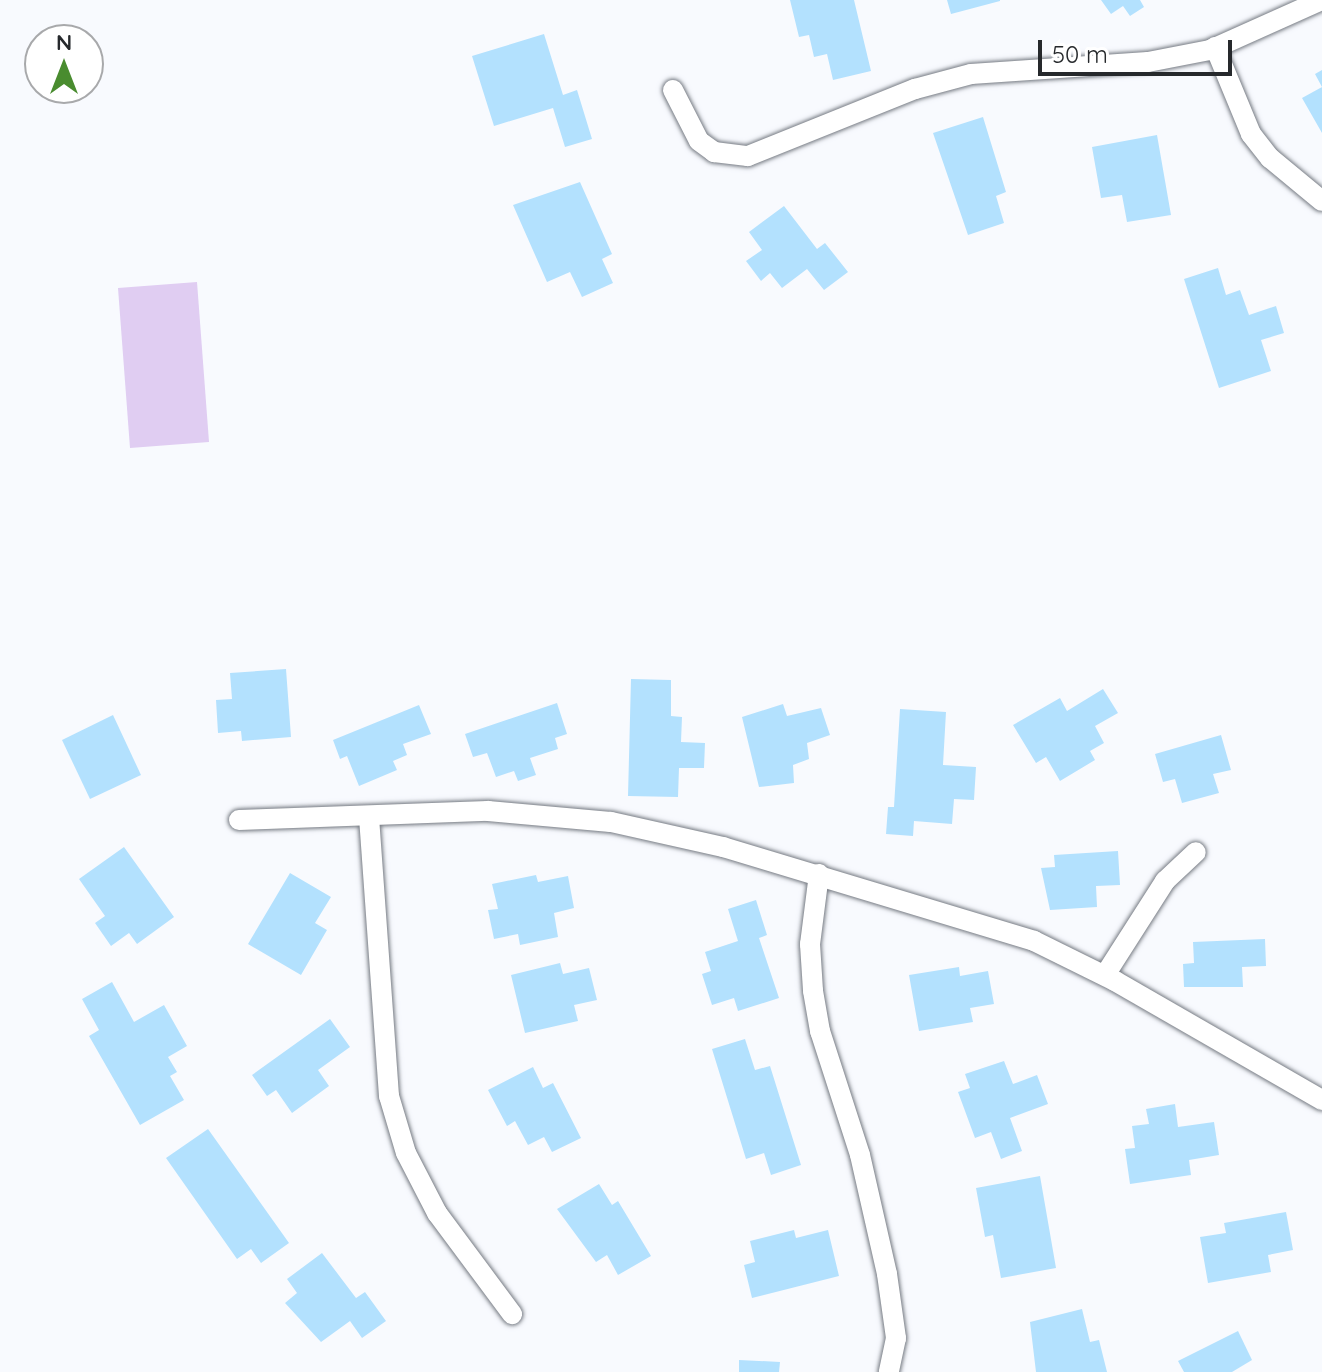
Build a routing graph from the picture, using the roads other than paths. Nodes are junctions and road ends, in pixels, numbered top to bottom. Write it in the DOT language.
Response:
graph roads {
  1 [pos="1322,0"];
  2 [pos="1215,47"];
  3 [pos="673,90"];
  4 [pos="1322,201"];
  5 [pos="369,817"];
  6 [pos="239,820"];
  7 [pos="1196,852"];
  8 [pos="819,874"];
  9 [pos="1105,975"];
  10 [pos="1322,1100"];
  11 [pos="512,1314"];
  12 [pos="889,1372"];
  1 -- 2 [label="street"];
  2 -- 3 [label="street"];
  2 -- 4 [label="street"];
  5 -- 6 [label="street"];
  5 -- 8 [label="street"];
  5 -- 11 [label="street"];
  7 -- 9 [label="street"];
  8 -- 9 [label="street"];
  8 -- 12 [label="street"];
  9 -- 10 [label="street"];
}
